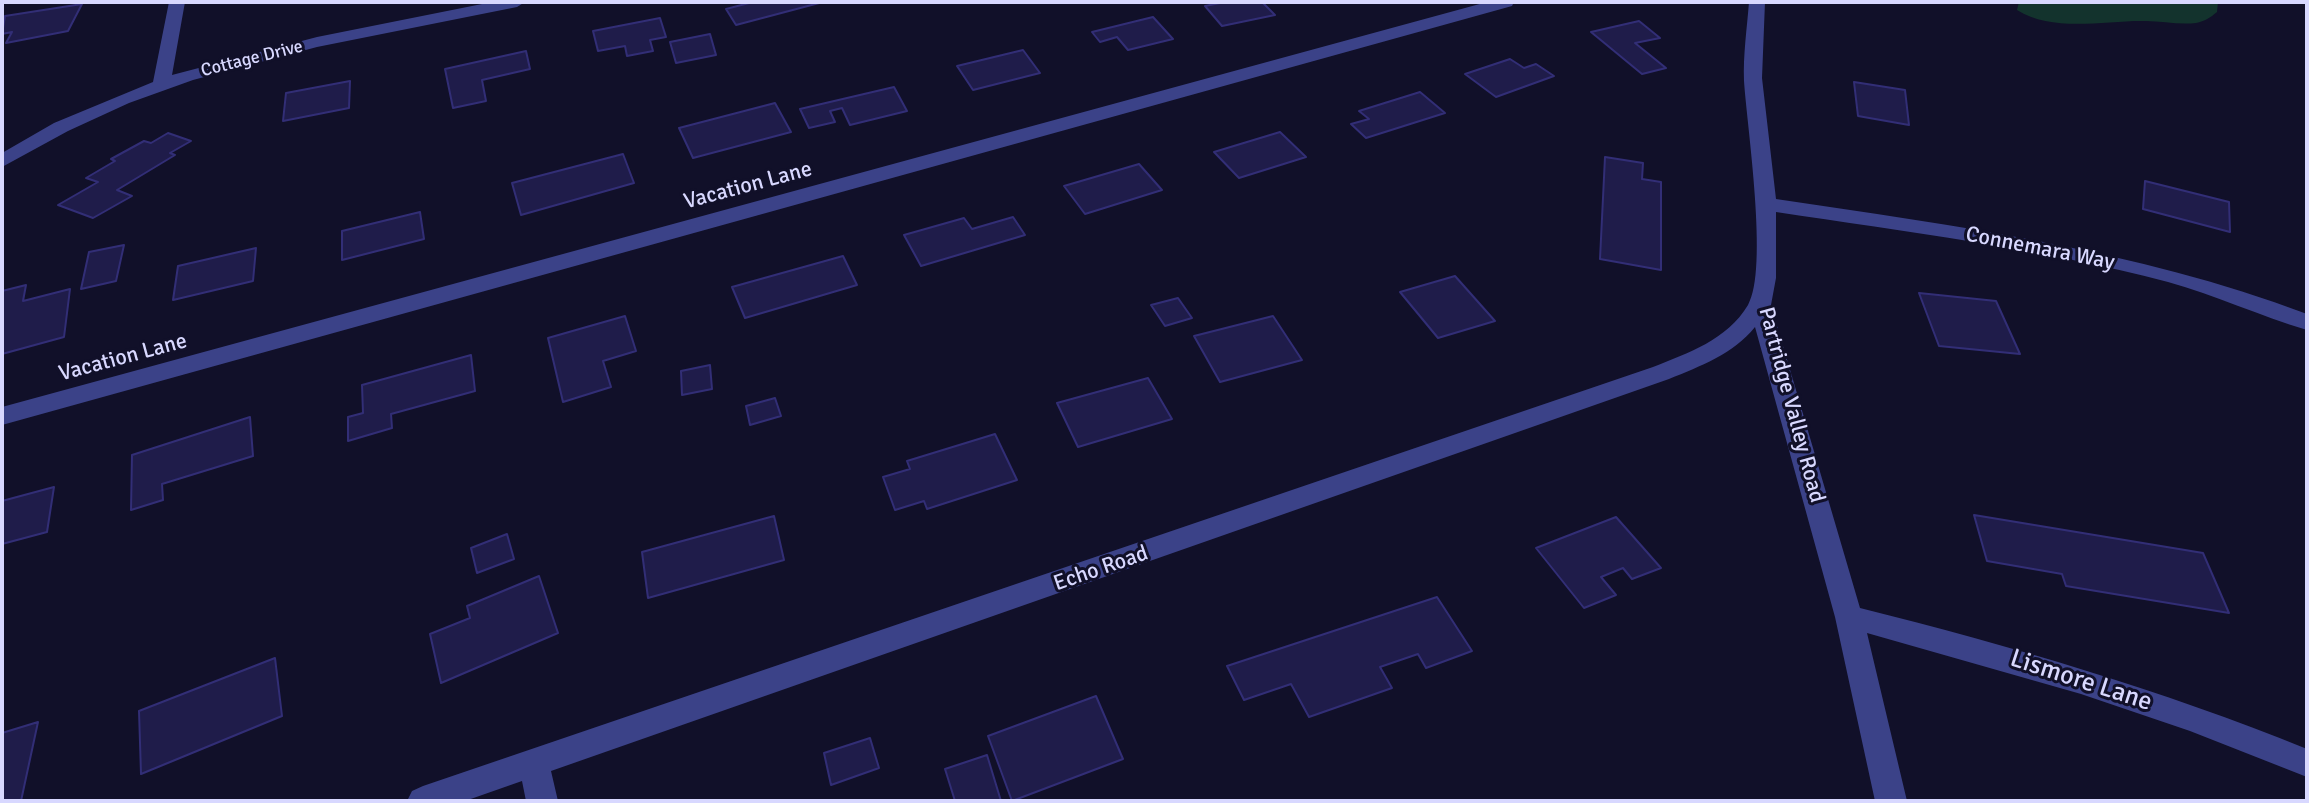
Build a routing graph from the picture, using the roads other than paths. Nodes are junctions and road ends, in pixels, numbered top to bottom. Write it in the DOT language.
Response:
graph roads {
  1 [pos="177,2"];
  2 [pos="517,2"];
  3 [pos="1506,2"];
  4 [pos="1757,2"];
  5 [pos="162,83"];
  6 [pos="2,161"];
  7 [pos="1766,204"];
  8 [pos="1760,305"];
  9 [pos="2307,322"];
  10 [pos="2,416"];
  11 [pos="1849,617"];
  12 [pos="534,762"];
  13 [pos="2307,763"];
  14 [pos="423,801"];
  15 [pos="542,801"];
  16 [pos="1891,801"];
  1 -- 5 [label="street"];
  2 -- 5 [label="street, Cottage Drive"];
  3 -- 10 [label="street, Vacation Lane"];
  4 -- 7 [label="street, Partridge Valley Road"];
  5 -- 6 [label="street, Cottage Drive"];
  7 -- 8 [label="street, Partridge Valley Road"];
  7 -- 9 [label="street, Connemara Way"];
  8 -- 11 [label="street, Partridge Valley Road"];
  8 -- 12 [label="street, Echo Road"];
  11 -- 13 [label="street, Lismore Lane"];
  11 -- 16 [label="street, Partridge Valley Road"];
  12 -- 14 [label="street, Echo Road"];
  12 -- 15 [label="street"];
}
